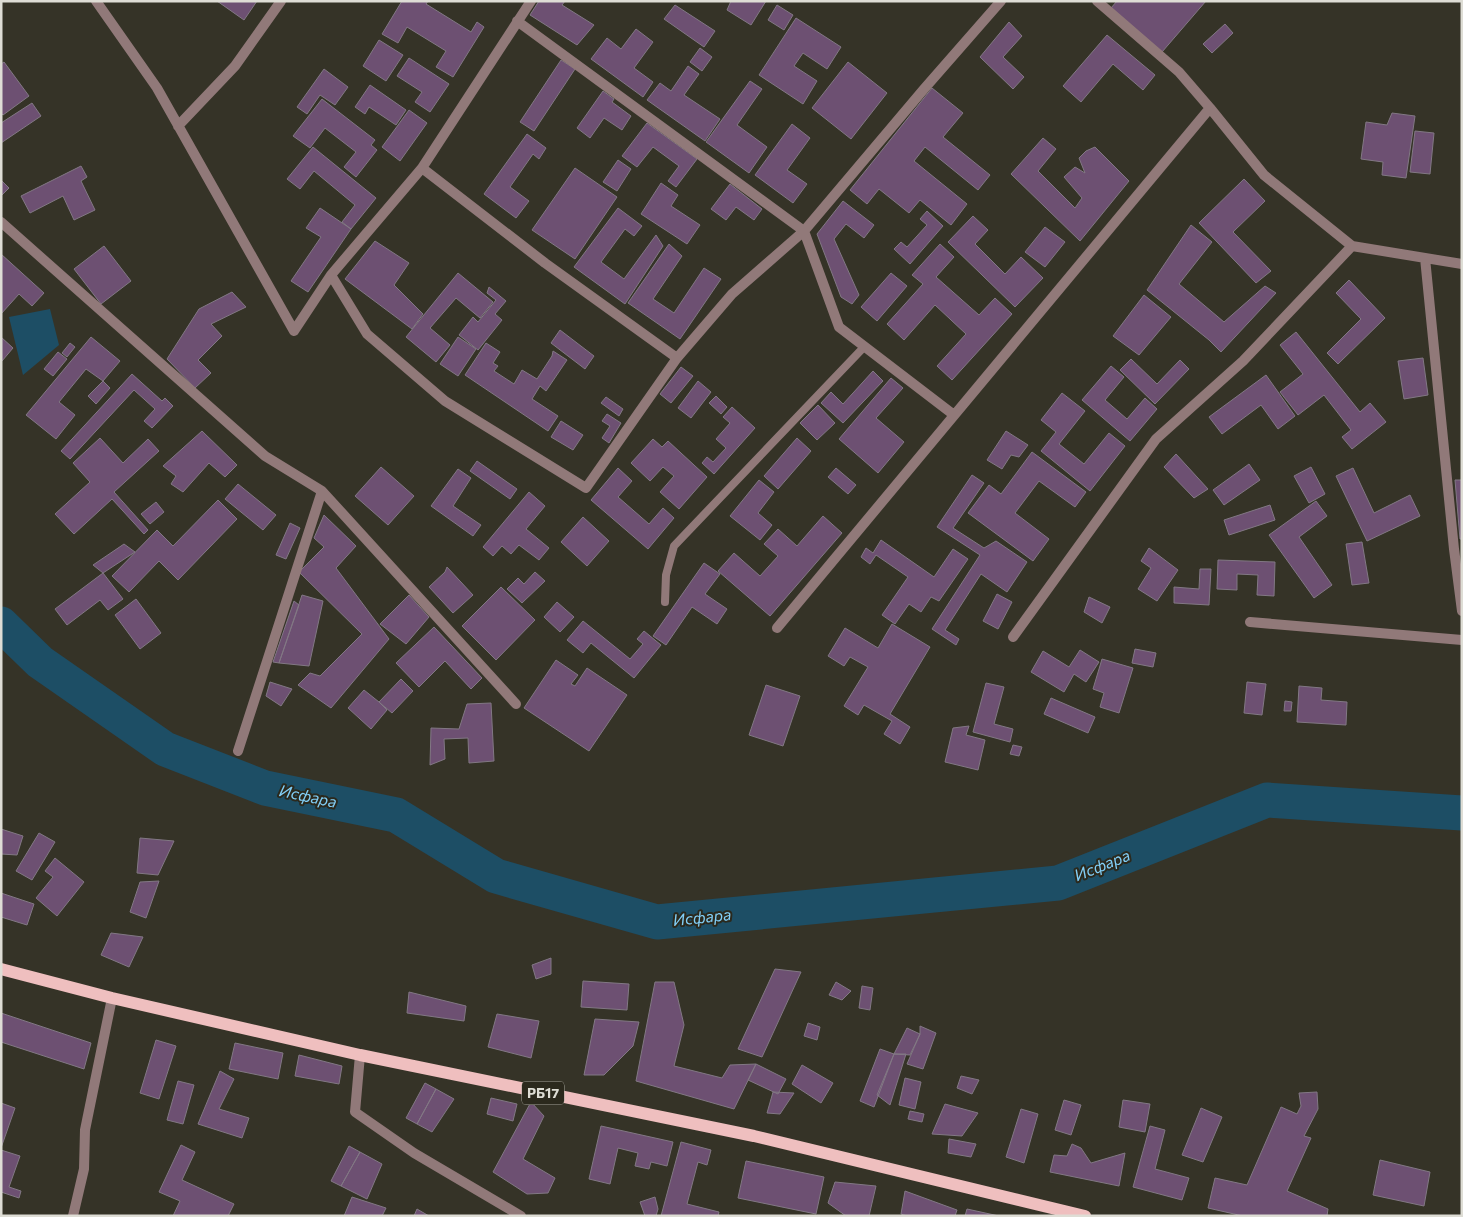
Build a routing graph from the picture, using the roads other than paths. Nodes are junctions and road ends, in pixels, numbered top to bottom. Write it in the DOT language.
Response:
graph roads {
  1 [pos="96,1"];
  2 [pos="281,1"];
  3 [pos="531,1"];
  4 [pos="1000,1"];
  5 [pos="1097,1"];
  6 [pos="517,22"];
  7 [pos="1210,108"];
  8 [pos="178,126"];
  9 [pos="422,168"];
  10 [pos="1,222"];
  11 [pos="804,231"];
  12 [pos="1352,246"];
  13 [pos="1425,258"];
  14 [pos="1462,264"];
  15 [pos="331,275"];
  16 [pos="864,347"];
  17 [pos="677,358"];
  18 [pos="954,415"];
  19 [pos="322,492"];
  20 [pos="665,602"];
  21 [pos="1462,611"];
  22 [pos="1250,622"];
  23 [pos="777,628"];
  24 [pos="1013,637"];
  25 [pos="1462,640"];
  26 [pos="516,704"];
  27 [pos="238,751"];
  28 [pos="1,970"];
  29 [pos="112,998"];
  30 [pos="360,1056"];
  31 [pos="73,1216"];
  32 [pos="521,1216"];
  33 [pos="1084,1216"];
  1 -- 8 [label="street"];
  2 -- 8 [label="street"];
  3 -- 6 [label="street"];
  4 -- 11 [label="street"];
  5 -- 7 [label="street"];
  6 -- 9 [label="street"];
  6 -- 11 [label="street"];
  7 -- 12 [label="street"];
  7 -- 18 [label="street"];
  8 -- 15 [label="street"];
  9 -- 15 [label="street"];
  9 -- 17 [label="street"];
  10 -- 19 [label="street"];
  11 -- 16 [label="street"];
  11 -- 17 [label="street"];
  12 -- 13 [label="street"];
  12 -- 24 [label="street"];
  13 -- 14 [label="street"];
  13 -- 21 [label="street"];
  15 -- 17 [label="street"];
  16 -- 18 [label="street"];
  16 -- 20 [label="lane"];
  18 -- 23 [label="street"];
  19 -- 26 [label="street"];
  19 -- 27 [label="street"];
  22 -- 25 [label="street"];
  28 -- 29 [label="main road, РБ17"];
  29 -- 30 [label="main road, РБ17"];
  29 -- 31 [label="street"];
  30 -- 32 [label="street"];
  30 -- 33 [label="main road, РБ17"];
}
